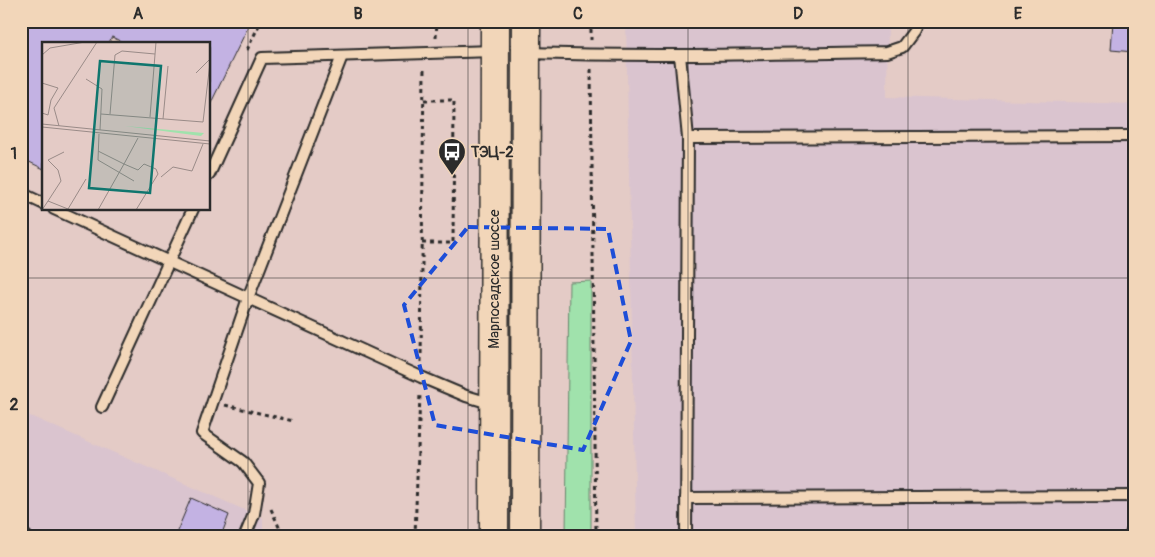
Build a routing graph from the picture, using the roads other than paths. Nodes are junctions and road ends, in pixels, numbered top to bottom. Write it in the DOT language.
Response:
graph roads {
  1 [pos="495,21"];
  2 [pos="526,21"];
  3 [pos="918,21"];
  4 [pos="495,51"];
  5 [pos="526,53"];
  6 [pos="680,55"];
  7 [pos="342,56"];
  8 [pos="1134,136"];
  9 [pos="688,138"];
  10 [pos="210,173"];
  11 [pos="21,194"];
  12 [pos="42,203"];
  13 [pos="56,210"];
  14 [pos="193,210"];
  15 [pos="169,261"];
  16 [pos="248,298"];
  17 [pos="494,404"];
  18 [pos="102,407"];
  19 [pos="1134,496"];
  20 [pos="686,498"];
  21 [pos="1134,527"];
  22 [pos="21,534"];
  23 [pos="26,536"];
  24 [pos="245,536"];
  25 [pos="494,536"];
  26 [pos="525,536"];
  27 [pos="686,536"];
  28 [pos="1130,536"];
  1 -- 4 [label="main road, Марпосадское шоссе"];
  2 -- 5 [label="main road"];
  3 -- 6 [label="lane"];
  4 -- 7 [label="lane"];
  4 -- 17 [label="main road, Марпосадское шоссе"];
  5 -- 6 [label="lane"];
  5 -- 26 [label="main road"];
  6 -- 9 [label="lane"];
  7 -- 10 [label="lane"];
  7 -- 16 [label="lane"];
  8 -- 9 [label="lane"];
  9 -- 20 [label="lane"];
  11 -- 12 [label="lane"];
  13 -- 15 [label="lane"];
  14 -- 15 [label="lane"];
  15 -- 16 [label="lane"];
  15 -- 18 [label="lane"];
  16 -- 17 [label="lane"];
  16 -- 24 [label="lane"];
  17 -- 25 [label="main road, Марпосадское шоссе"];
  19 -- 20 [label="lane"];
  20 -- 27 [label="lane"];
  21 -- 28 [label="lane"];
  22 -- 23 [label="lane"];
}
